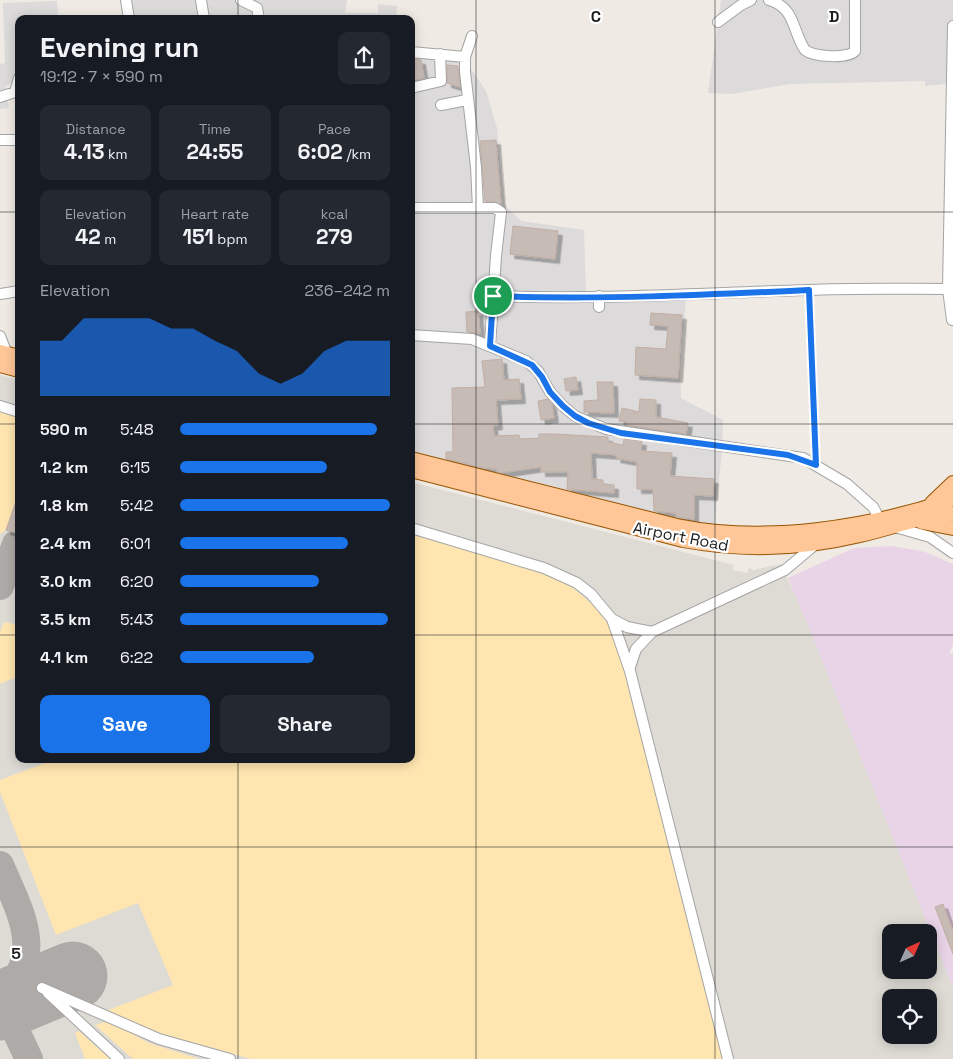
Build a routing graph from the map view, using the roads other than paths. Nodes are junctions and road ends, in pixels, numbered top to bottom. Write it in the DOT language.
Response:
graph roads {
  1 [pos="126,0"];
  2 [pos="201,0"];
  3 [pos="241,0"];
  4 [pos="752,0"];
  5 [pos="770,0"];
  6 [pos="855,0"];
  7 [pos="128,15"];
  8 [pos="203,15"];
  9 [pos="258,15"];
  10 [pos="718,22"];
  11 [pos="953,26"];
  12 [pos="472,36"];
  13 [pos="415,52"];
  14 [pos="440,54"];
  15 [pos="465,56"];
  16 [pos="415,87"];
  17 [pos="15,92"];
  18 [pos="0,97"];
  19 [pos="467,100"];
  20 [pos="441,105"];
  21 [pos="0,140"];
  22 [pos="15,140"];
  23 [pos="415,208"];
  24 [pos="478,208"];
  25 [pos="948,289"];
  26 [pos="15,292"];
  27 [pos="0,294"];
  28 [pos="493,296"];
  29 [pos="599,296"];
  30 [pos="599,307"];
  31 [pos="952,320"];
  32 [pos="415,335"];
  33 [pos="0,336"];
  34 [pos="490,346"];
  35 [pos="6,357"];
  36 [pos="15,366"];
  37 [pos="0,406"];
  38 [pos="15,411"];
  39 [pos="415,460"];
  40 [pos="415,471"];
  41 [pos="953,483"];
  42 [pos="953,499"];
  43 [pos="929,506"];
  44 [pos="953,514"];
  45 [pos="879,518"];
  46 [pos="914,521"];
  47 [pos="894,526"];
  48 [pos="953,528"];
  49 [pos="415,529"];
  50 [pos="815,537"];
  51 [pos="953,553"];
  52 [pos="612,619"];
  53 [pos="652,632"];
  54 [pos="630,671"];
  55 [pos="119,1059"];
  56 [pos="230,1059"];
  57 [pos="728,1059"];
  1 -- 7 [label="street"];
  2 -- 8 [label="street"];
  3 -- 9 [label="street"];
  4 -- 10 [label="street"];
  5 -- 6 [label="street"];
  11 -- 25 [label="street"];
  12 -- 15 [label="street"];
  13 -- 14 [label="street"];
  14 -- 15 [label="street"];
  14 -- 16 [label="street"];
  15 -- 19 [label="street"];
  17 -- 18 [label="street"];
  19 -- 20 [label="street"];
  19 -- 24 [label="street"];
  21 -- 22 [label="street"];
  23 -- 24 [label="street"];
  24 -- 28 [label="street"];
  25 -- 29 [label="street"];
  25 -- 31 [label="street"];
  26 -- 27 [label="street"];
  28 -- 29 [label="street"];
  28 -- 34 [label="street"];
  29 -- 30 [label="street"];
  32 -- 34 [label="street"];
  33 -- 35 [label="street"];
  34 -- 45 [label="street"];
  35 -- 36 [label="main road"];
  37 -- 38 [label="street"];
  39 -- 50 [label="main road, Airport Road"];
  40 -- 50 [label="main road, Airport Road"];
  41 -- 43 [label="main road"];
  42 -- 43 [label="main road, Airport Road"];
  43 -- 45 [label="main road, Airport Road"];
  44 -- 46 [label="main road, Airport Road"];
  45 -- 50 [label="main road, Airport Road"];
  46 -- 47 [label="main road, Airport Road"];
  46 -- 48 [label="main road"];
  47 -- 50 [label="main road, Airport Road"];
  47 -- 51 [label="street"];
  49 -- 52 [label="street"];
  50 -- 53 [label="street"];
  52 -- 53 [label="street"];
  52 -- 54 [label="street"];
  53 -- 54 [label="street"];
  54 -- 57 [label="street"];
  55 -- 56 [label="street"];
}
